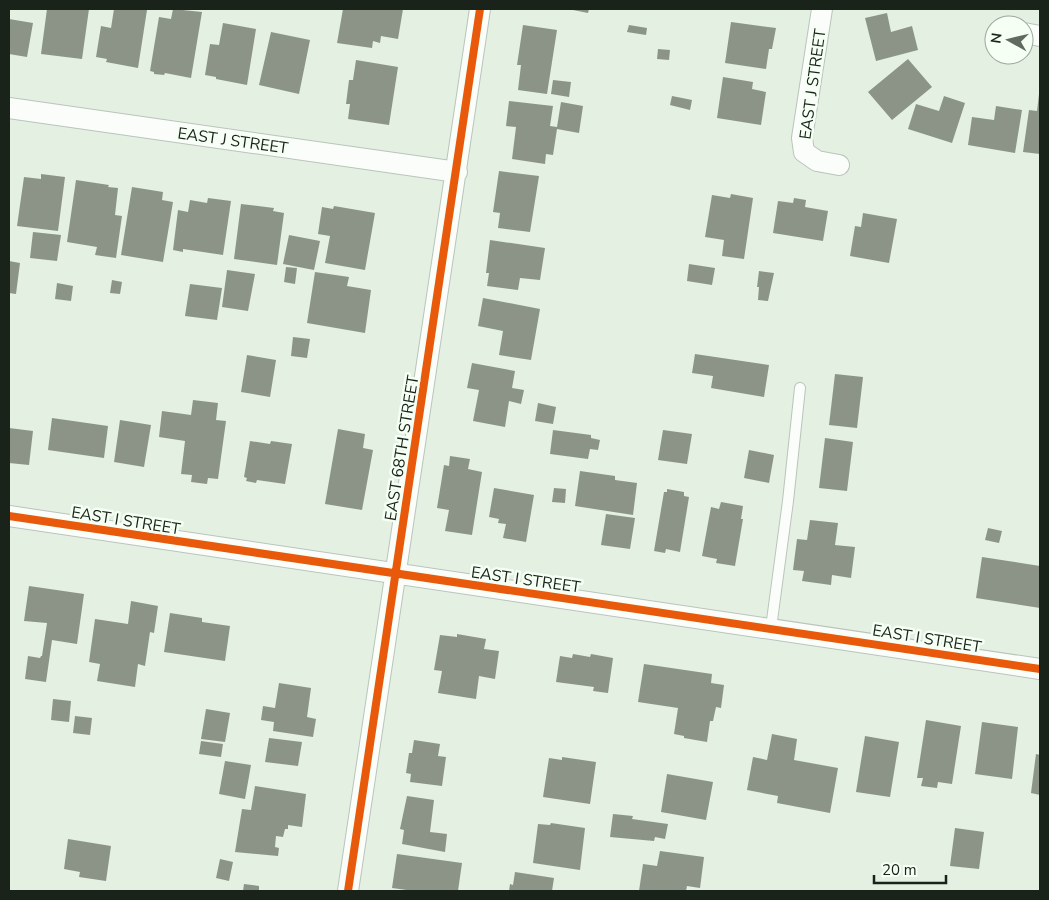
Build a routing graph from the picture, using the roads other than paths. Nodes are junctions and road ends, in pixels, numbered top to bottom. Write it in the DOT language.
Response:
graph roads {
  1 [pos="480,9"];
  2 [pos="822,9"];
  3 [pos="9,108"];
  4 [pos="839,165"];
  5 [pos="457,172"];
  6 [pos="800,388"];
  7 [pos="9,516"];
  8 [pos="395,574"];
  9 [pos="771,628"];
  10 [pos="1040,669"];
  11 [pos="348,891"];
  1 -- 5 [label="street, EAST 68TH STREET"];
  2 -- 4 [label="street, EAST J STREET"];
  3 -- 5 [label="street, EAST J STREET"];
  5 -- 8 [label="street, EAST 68TH STREET"];
  6 -- 9 [label="lane"];
  7 -- 8 [label="street, EAST I STREET"];
  8 -- 9 [label="street, EAST I STREET"];
  8 -- 11 [label="street, EAST 68TH STREET"];
  9 -- 10 [label="street, EAST I STREET"];
}
